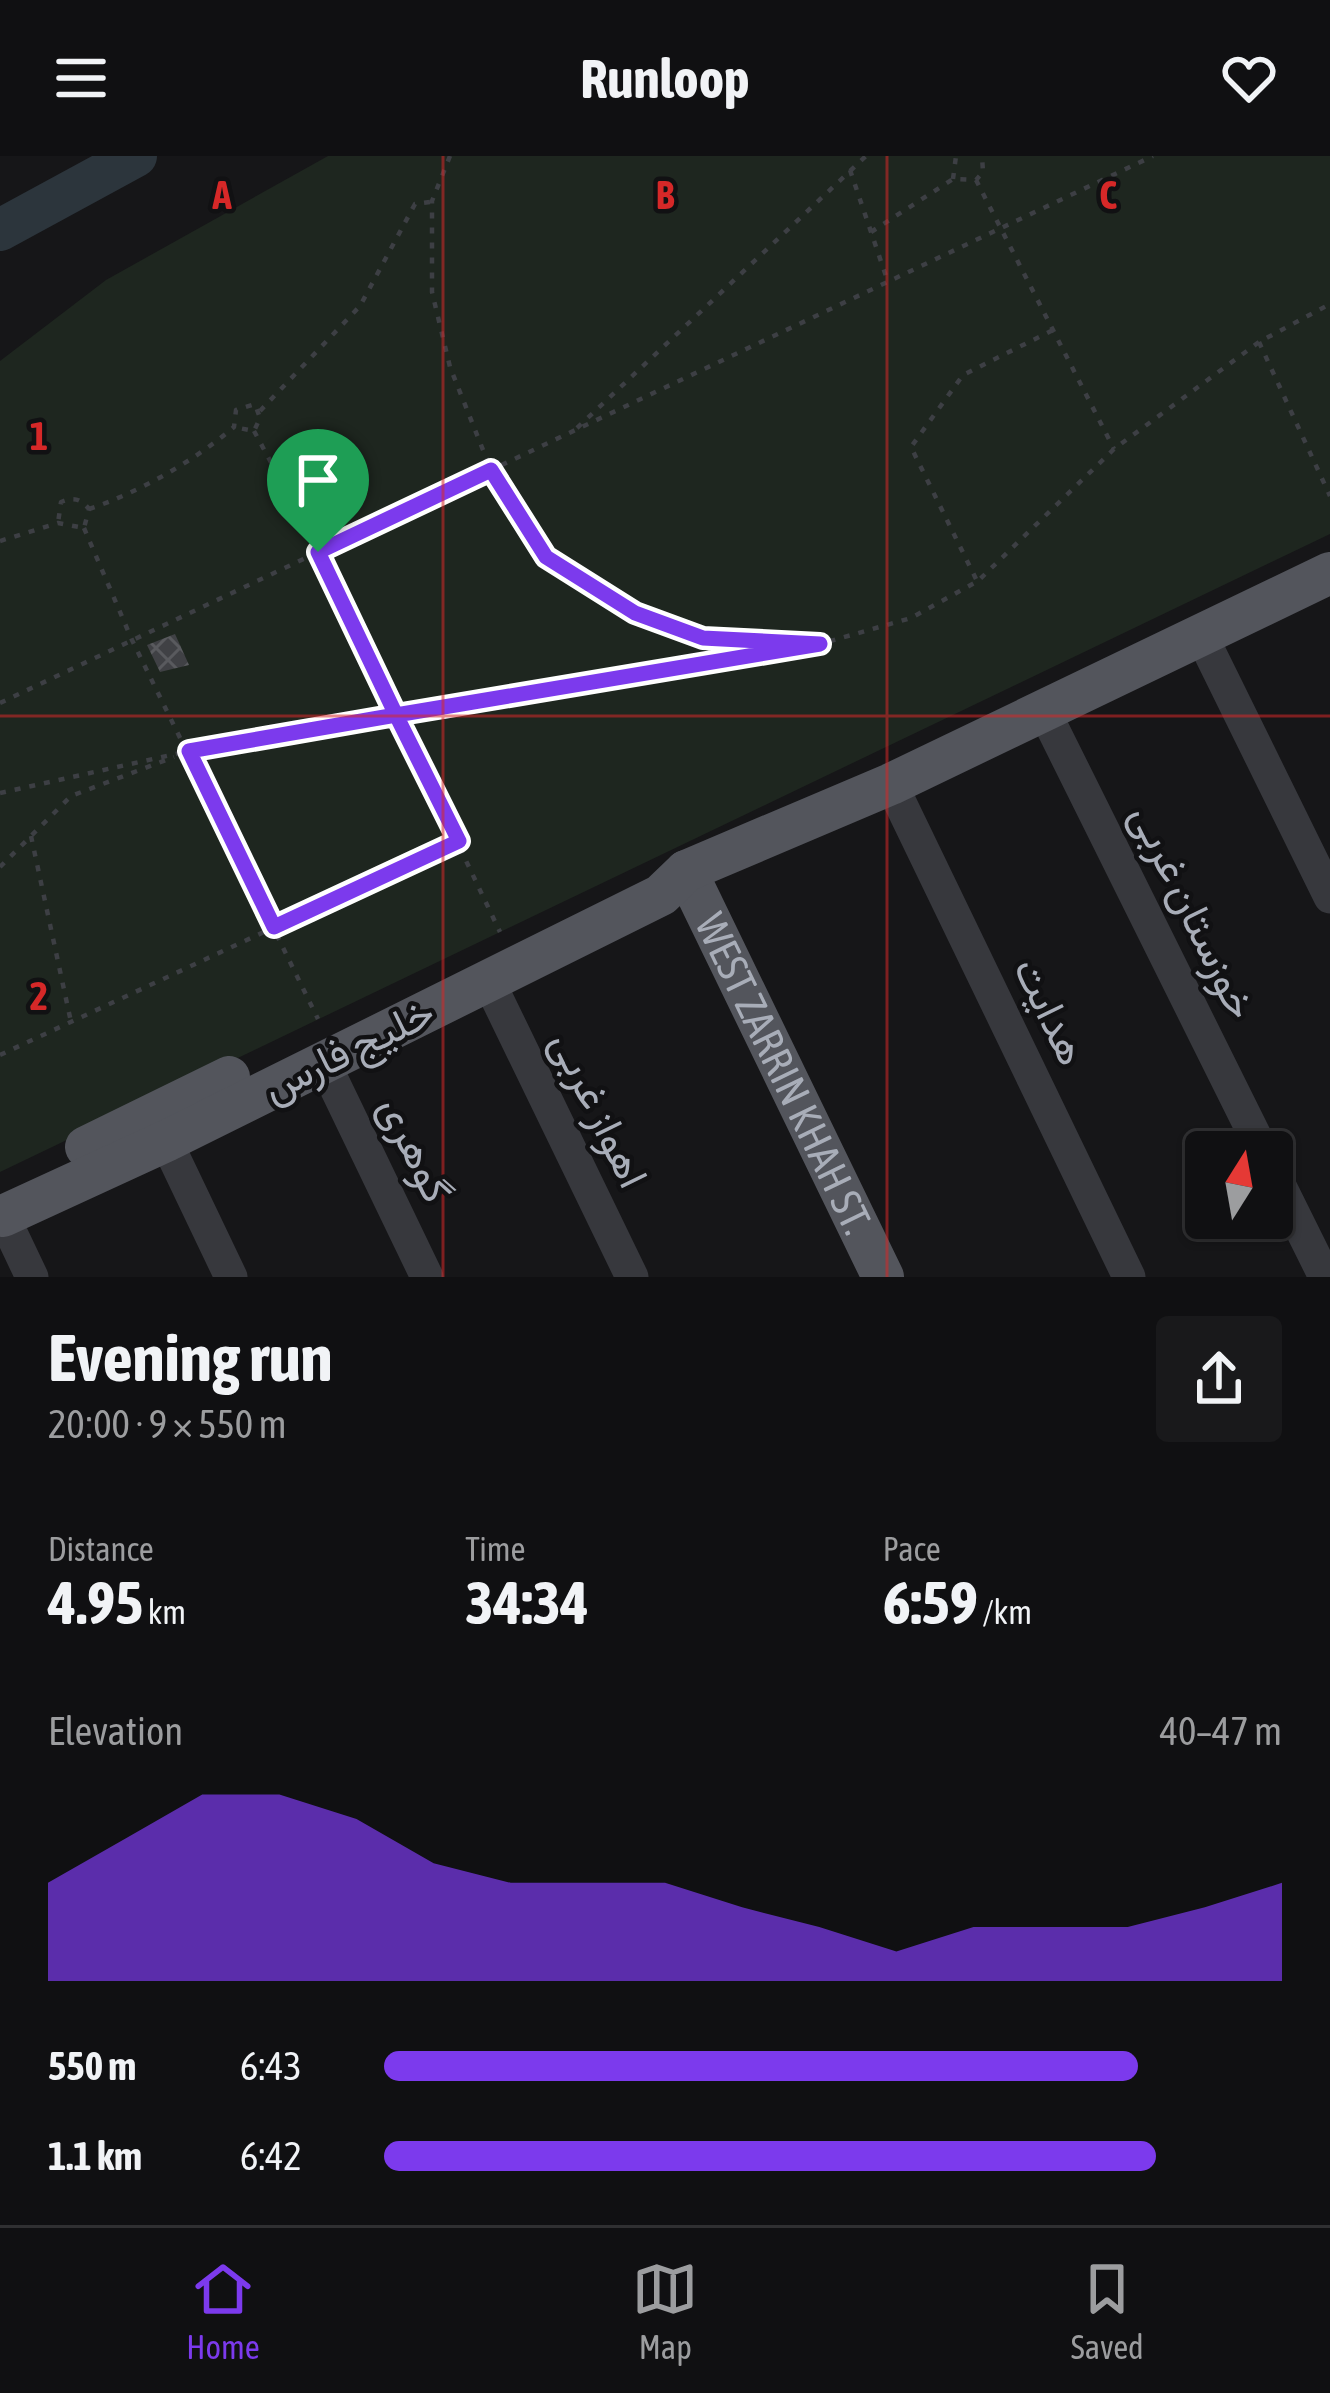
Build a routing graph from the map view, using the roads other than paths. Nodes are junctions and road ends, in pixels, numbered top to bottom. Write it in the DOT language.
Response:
graph roads {
  1 [pos="1330,573"];
  2 [pos="1201,635"];
  3 [pos="1044,711"];
  4 [pos="891,784"];
  5 [pos="686,871"];
  6 [pos="1330,897"];
  7 [pos="488,980"];
  8 [pos="321,1040"];
  9 [pos="1253,1131"];
  10 [pos="166,1141"];
  11 [pos="2,1203"];
  12 [pos="1293,1212"];
  13 [pos="32,1277"];
  14 [pos="231,1277"];
  15 [pos="428,1277"];
  16 [pos="632,1277"];
  17 [pos="883,1277"];
  18 [pos="1129,1277"];
  19 [pos="1325,1277"];
  1 -- 2 [label="main road, خلیج فارس"];
  2 -- 3 [label="main road, خلیج فارس"];
  2 -- 6 [label="street"];
  3 -- 4 [label="main road, خلیج فارس"];
  3 -- 9 [label="street, خوزستان غربی"];
  4 -- 5 [label="main road, خلیج فارس"];
  4 -- 18 [label="street, هدایت"];
  5 -- 7 [label="main road, خلیج فارس"];
  5 -- 11 [label="main road, خلیج فارس"];
  5 -- 17 [label="main road, WEST ZARRIN KHAH ST."];
  7 -- 8 [label="main road, خلیج فارس"];
  7 -- 16 [label="street, اهواز غربی"];
  8 -- 10 [label="main road, خلیج فارس"];
  8 -- 15 [label="street, گوهری"];
  10 -- 11 [label="main road, خلیج فارس"];
  10 -- 14 [label="street"];
  11 -- 13 [label="street"];
  12 -- 19 [label="street"];
}
